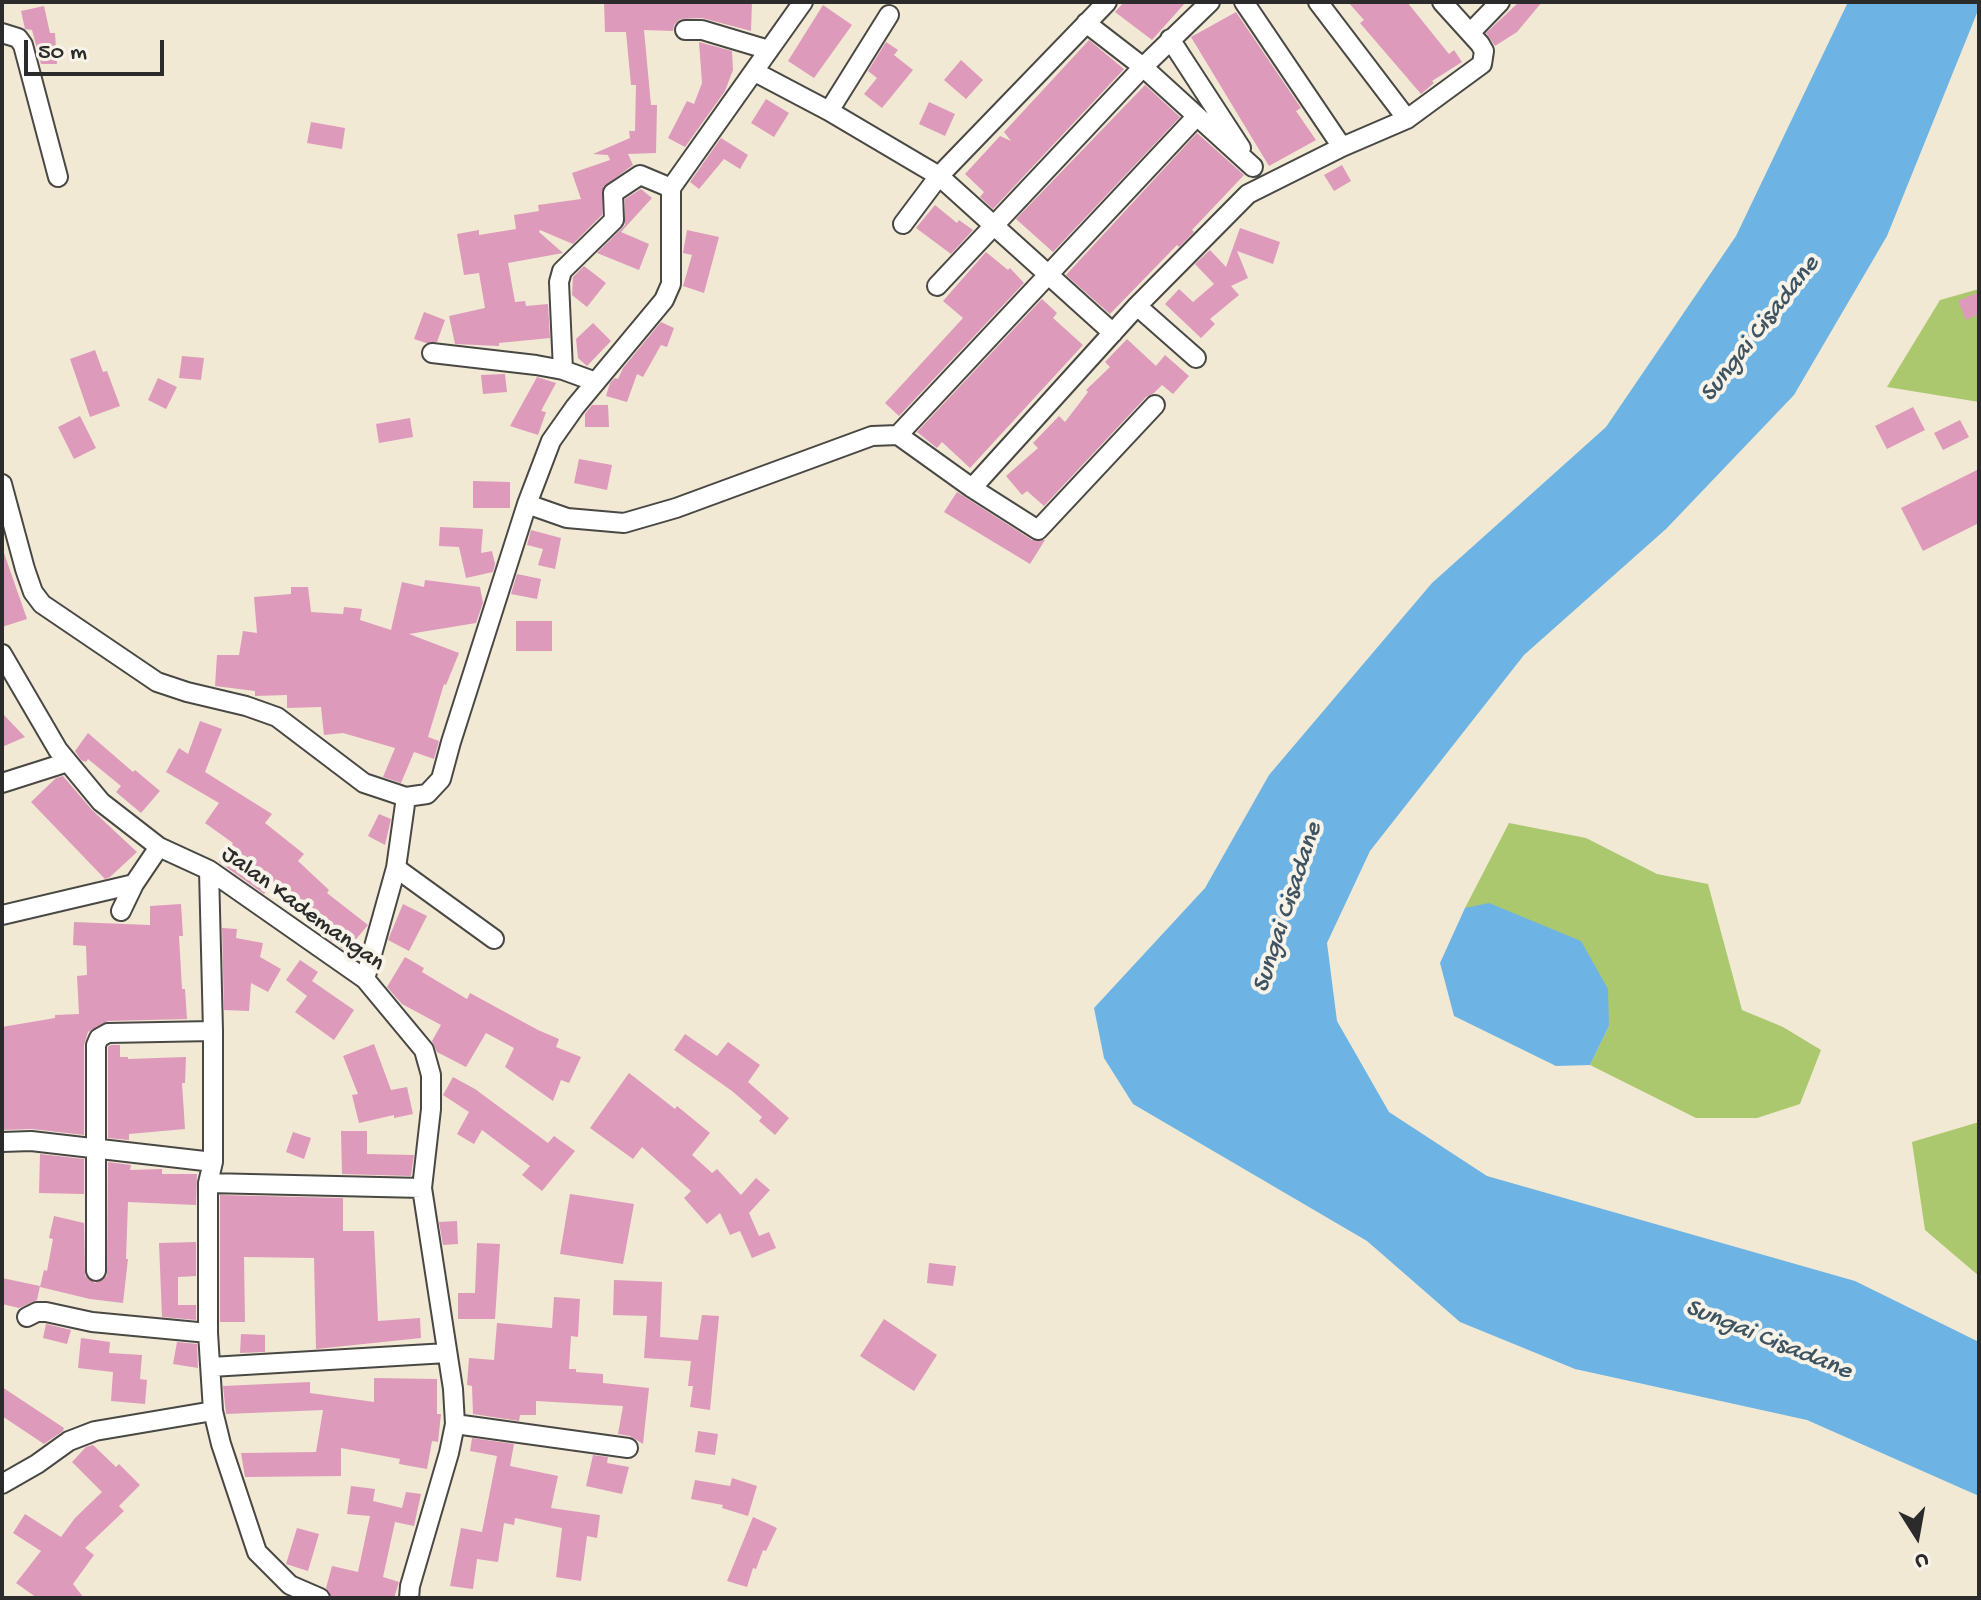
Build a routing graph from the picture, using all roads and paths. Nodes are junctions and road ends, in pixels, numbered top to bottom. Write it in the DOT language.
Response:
graph roads {
  1 [pos="803,2"];
  2 [pos="1107,2"];
  3 [pos="1210,2"];
  4 [pos="1244,2"];
  5 [pos="1318,2"];
  6 [pos="1442,2"];
  7 [pos="1500,2"];
  8 [pos="889,15"];
  9 [pos="1086,23"];
  10 [pos="685,30"];
  11 [pos="2,33"];
  12 [pos="1470,33"];
  13 [pos="1170,39"];
  14 [pos="769,50"];
  15 [pos="1143,67"];
  16 [pos="755,72"];
  17 [pos="829,111"];
  18 [pos="1196,117"];
  19 [pos="1407,119"];
  20 [pos="1342,147"];
  21 [pos="1253,167"];
  22 [pos="939,176"];
  23 [pos="58,177"];
  24 [pos="1264,184"];
  25 [pos="671,188"];
  26 [pos="903,224"];
  27 [pos="994,226"];
  28 [pos="1049,275"];
  29 [pos="937,286"];
  30 [pos="1137,306"];
  31 [pos="1113,333"];
  32 [pos="432,353"];
  33 [pos="1196,358"];
  34 [pos="563,370"];
  35 [pos="596,382"];
  36 [pos="1155,405"];
  37 [pos="898,435"];
  38 [pos="2,484"];
  39 [pos="972,488"];
  40 [pos="527,504"];
  41 [pos="2,654"];
  42 [pos="68,762"];
  43 [pos="2,783"];
  44 [pos="406,797"];
  45 [pos="159,847"];
  46 [pos="396,868"];
  47 [pos="209,870"];
  48 [pos="134,884"];
  49 [pos="121,911"];
  50 [pos="2,915"];
  51 [pos="494,939"];
  52 [pos="365,979"];
  53 [pos="213,1031"];
  54 [pos="2,1142"];
  55 [pos="96,1151"];
  56 [pos="213,1162"];
  57 [pos="208,1183"];
  58 [pos="422,1188"];
  59 [pos="96,1271"];
  60 [pos="27,1317"];
  61 [pos="208,1333"];
  62 [pos="447,1353"];
  63 [pos="211,1367"];
  64 [pos="213,1411"];
  65 [pos="455,1424"];
  66 [pos="628,1448"];
  67 [pos="2,1484"];
  68 [pos="320,1598"];
  69 [pos="409,1598"];
  1 -- 14 [label="street"];
  2 -- 9 [label="street"];
  3 -- 13 [label="street"];
  4 -- 20 [label="street"];
  5 -- 19 [label="street"];
  6 -- 12 [label="street"];
  7 -- 12 [label="street"];
  8 -- 17 [label="street"];
  9 -- 15 [label="street"];
  9 -- 22 [label="street"];
  10 -- 14 [label="street"];
  11 -- 23 [label="street"];
  12 -- 19 [label="street"];
  13 -- 15 [label="street"];
  13 -- 21 [label="street"];
  14 -- 16 [label="street"];
  15 -- 18 [label="street"];
  15 -- 27 [label="street"];
  16 -- 17 [label="street"];
  16 -- 25 [label="street"];
  17 -- 22 [label="street"];
  18 -- 21 [label="street"];
  18 -- 28 [label="street"];
  19 -- 20 [label="street"];
  20 -- 24 [label="street"];
  21 -- 24 [label="street"];
  22 -- 26 [label="street"];
  22 -- 27 [label="street"];
  24 -- 30 [label="street"];
  25 -- 34 [label="street"];
  25 -- 35 [label="street"];
  27 -- 28 [label="street"];
  27 -- 29 [label="street"];
  28 -- 31 [label="street"];
  28 -- 37 [label="street"];
  30 -- 31 [label="street"];
  30 -- 33 [label="street"];
  31 -- 39 [label="street"];
  32 -- 34 [label="street"];
  34 -- 35 [label="street"];
  35 -- 40 [label="street"];
  36 -- 39 [label="street"];
  37 -- 39 [label="street"];
  37 -- 40 [label="street"];
  38 -- 44 [label="street"];
  40 -- 44 [label="street"];
  41 -- 42 [label="street, Jalan Kademangan"];
  42 -- 43 [label="street"];
  42 -- 45 [label="street, Jalan Kademangan"];
  44 -- 46 [label="street"];
  45 -- 47 [label="street, Jalan Kademangan"];
  45 -- 48 [label="street"];
  46 -- 51 [label="street"];
  46 -- 52 [label="street"];
  47 -- 52 [label="street, Jalan Kademangan"];
  47 -- 53 [label="street"];
  48 -- 49 [label="street"];
  48 -- 50 [label="street"];
  52 -- 58 [label="street, Jalan Kademangan"];
  53 -- 55 [label="street"];
  53 -- 56 [label="street"];
  54 -- 55 [label="street"];
  55 -- 56 [label="street"];
  55 -- 59 [label="street"];
  56 -- 57 [label="street"];
  57 -- 58 [label="street"];
  57 -- 61 [label="street"];
  58 -- 62 [label="street, Jalan Kademangan"];
  60 -- 61 [label="street"];
  61 -- 63 [label="street"];
  62 -- 63 [label="street"];
  62 -- 65 [label="street, Jalan Kademangan"];
  63 -- 64 [label="street"];
  64 -- 67 [label="street"];
  64 -- 68 [label="street"];
  65 -- 66 [label="street"];
  65 -- 69 [label="street, Jalan Kademangan"];
}
